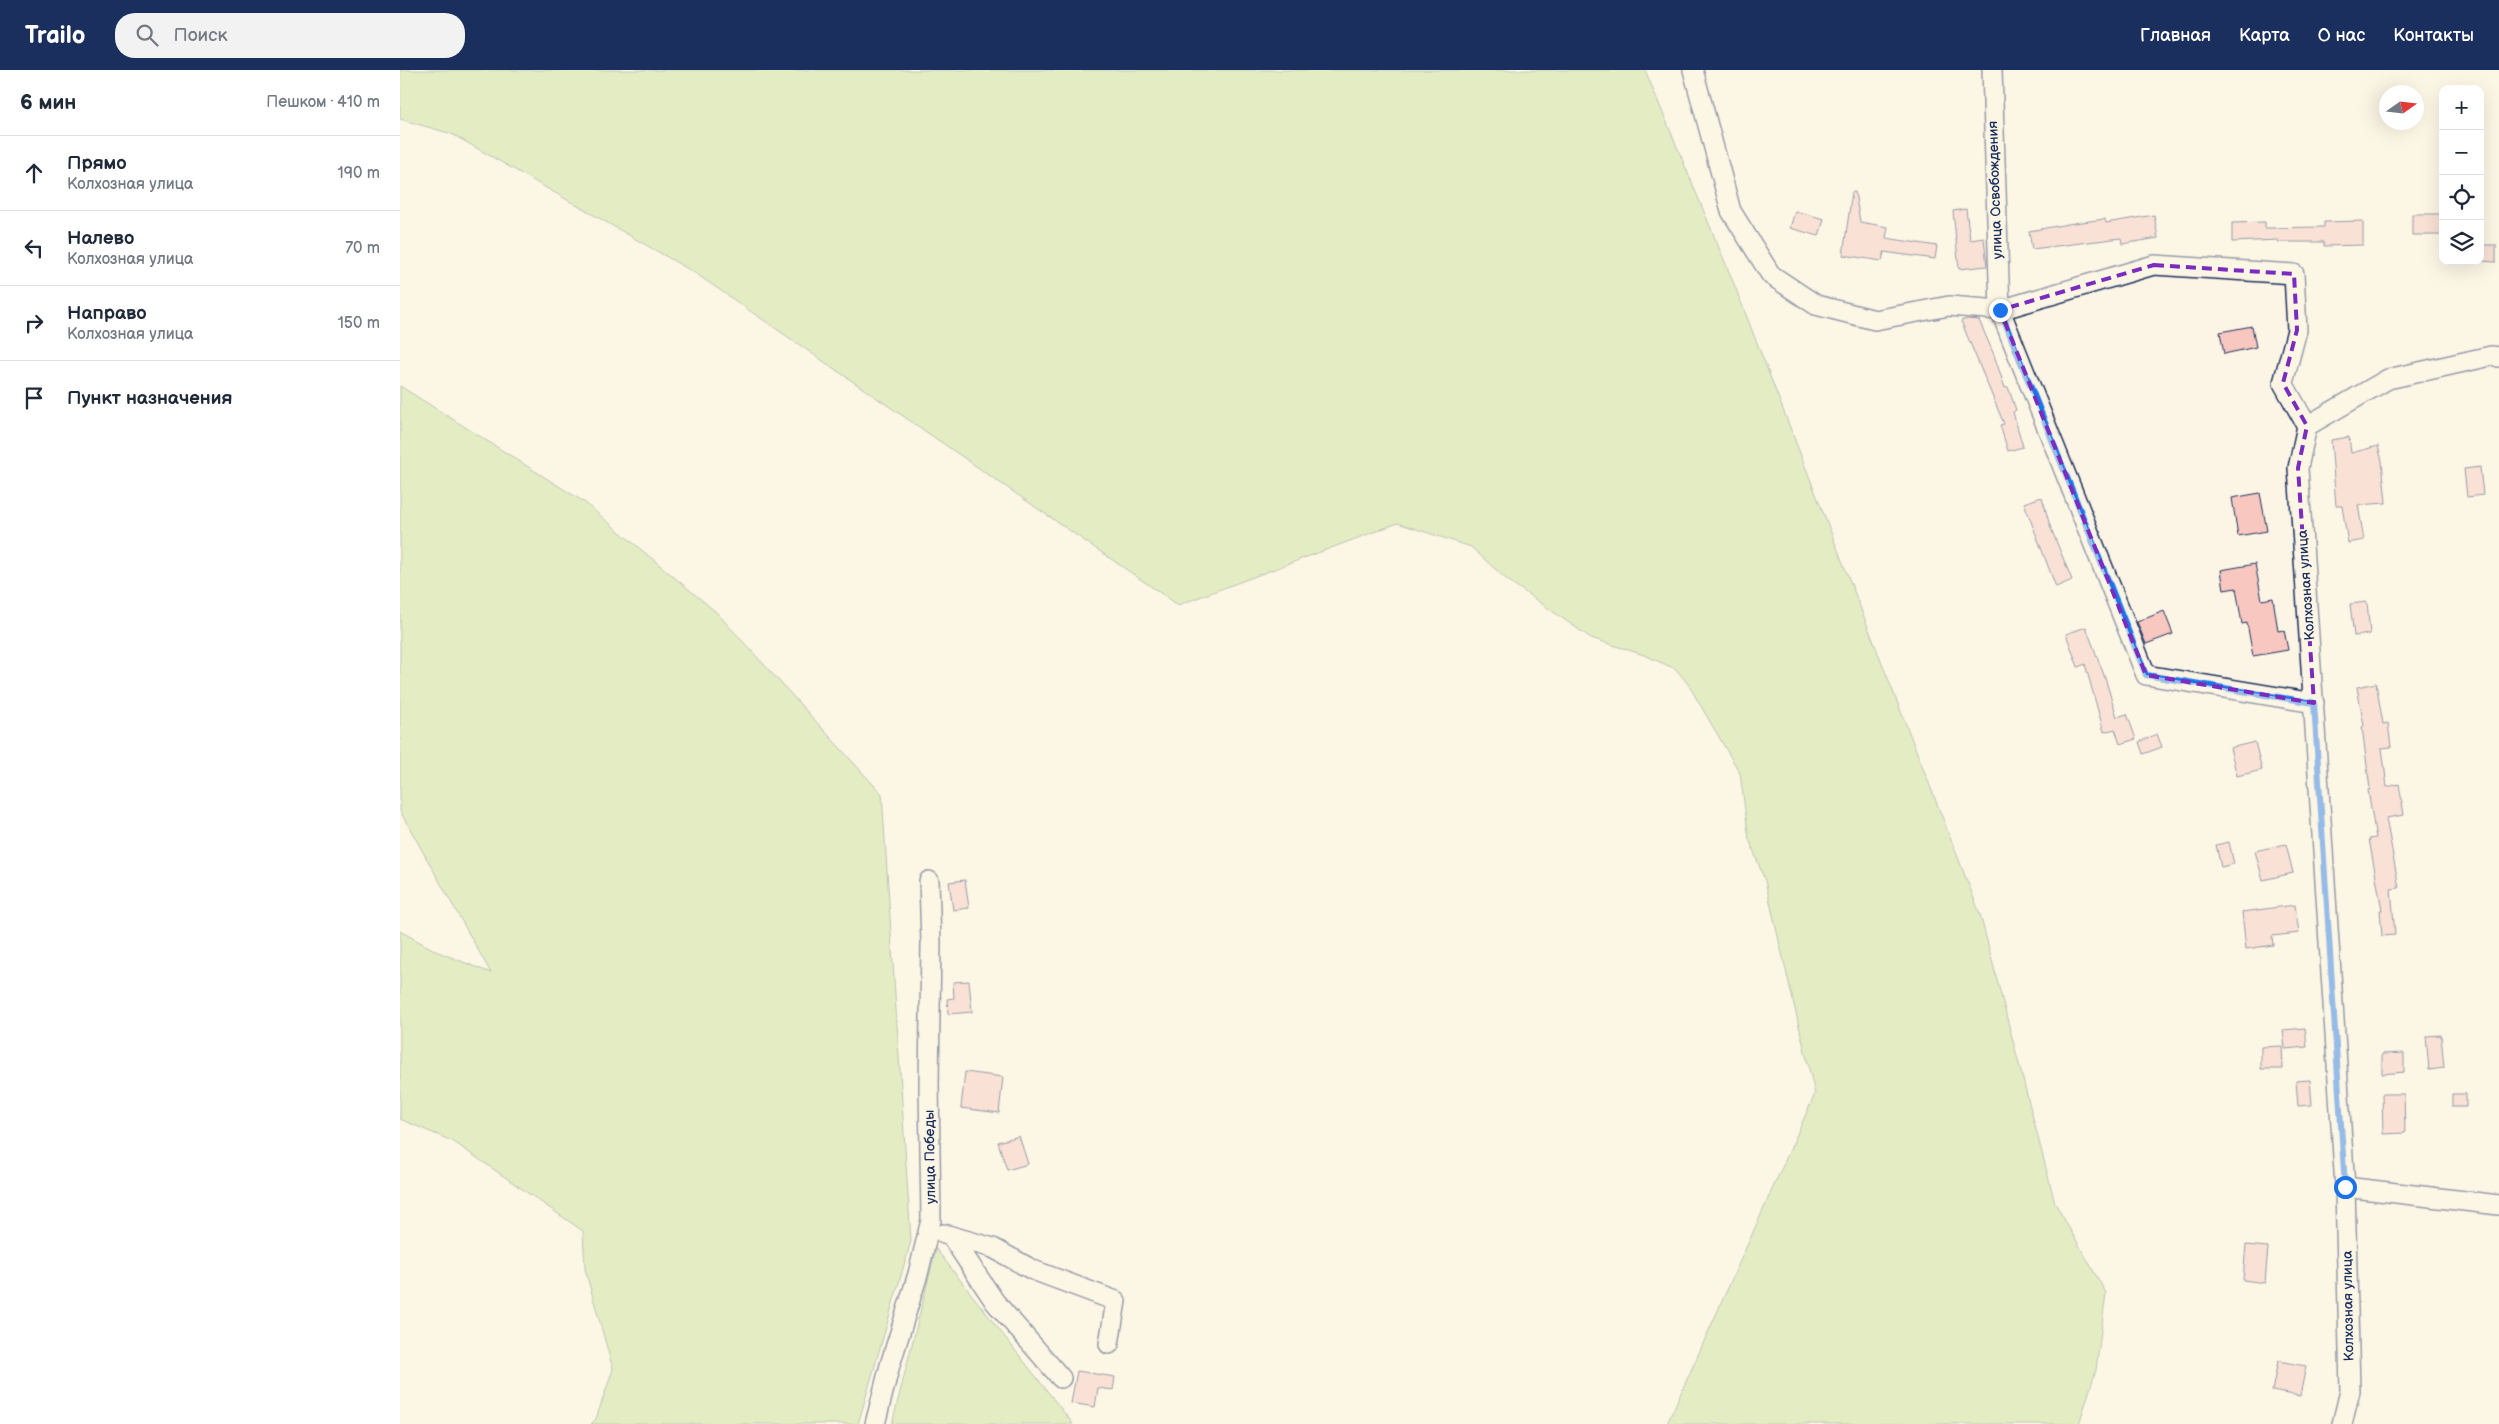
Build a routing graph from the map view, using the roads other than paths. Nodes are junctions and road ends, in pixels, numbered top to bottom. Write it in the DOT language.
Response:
graph roads {
  1 [pos="1693,70"];
  2 [pos="1992,70"];
  3 [pos="2000,310"];
  4 [pos="2499,357"];
  5 [pos="2307,426"];
  6 [pos="2314,703"];
  7 [pos="929,881"];
  8 [pos="2345,1187"];
  9 [pos="2499,1205"];
  10 [pos="929,1231"];
  11 [pos="951,1236"];
  12 [pos="1109,1344"];
  13 [pos="1061,1378"];
  14 [pos="875,1424"];
  15 [pos="2342,1424"];
  1 -- 3 [label="street"];
  2 -- 3 [label="street, улица Освобождения"];
  3 -- 5 [label="street"];
  3 -- 6 [label="street"];
  4 -- 5 [label="street"];
  5 -- 6 [label="street, Колхозная улица"];
  6 -- 8 [label="street, Колхозная улица"];
  7 -- 10 [label="street, улица Победы"];
  8 -- 9 [label="street"];
  8 -- 15 [label="street, Колхозная улица"];
  10 -- 11 [label="street"];
  10 -- 14 [label="street, улица Победы"];
  11 -- 12 [label="street"];
  11 -- 13 [label="street"];
}
